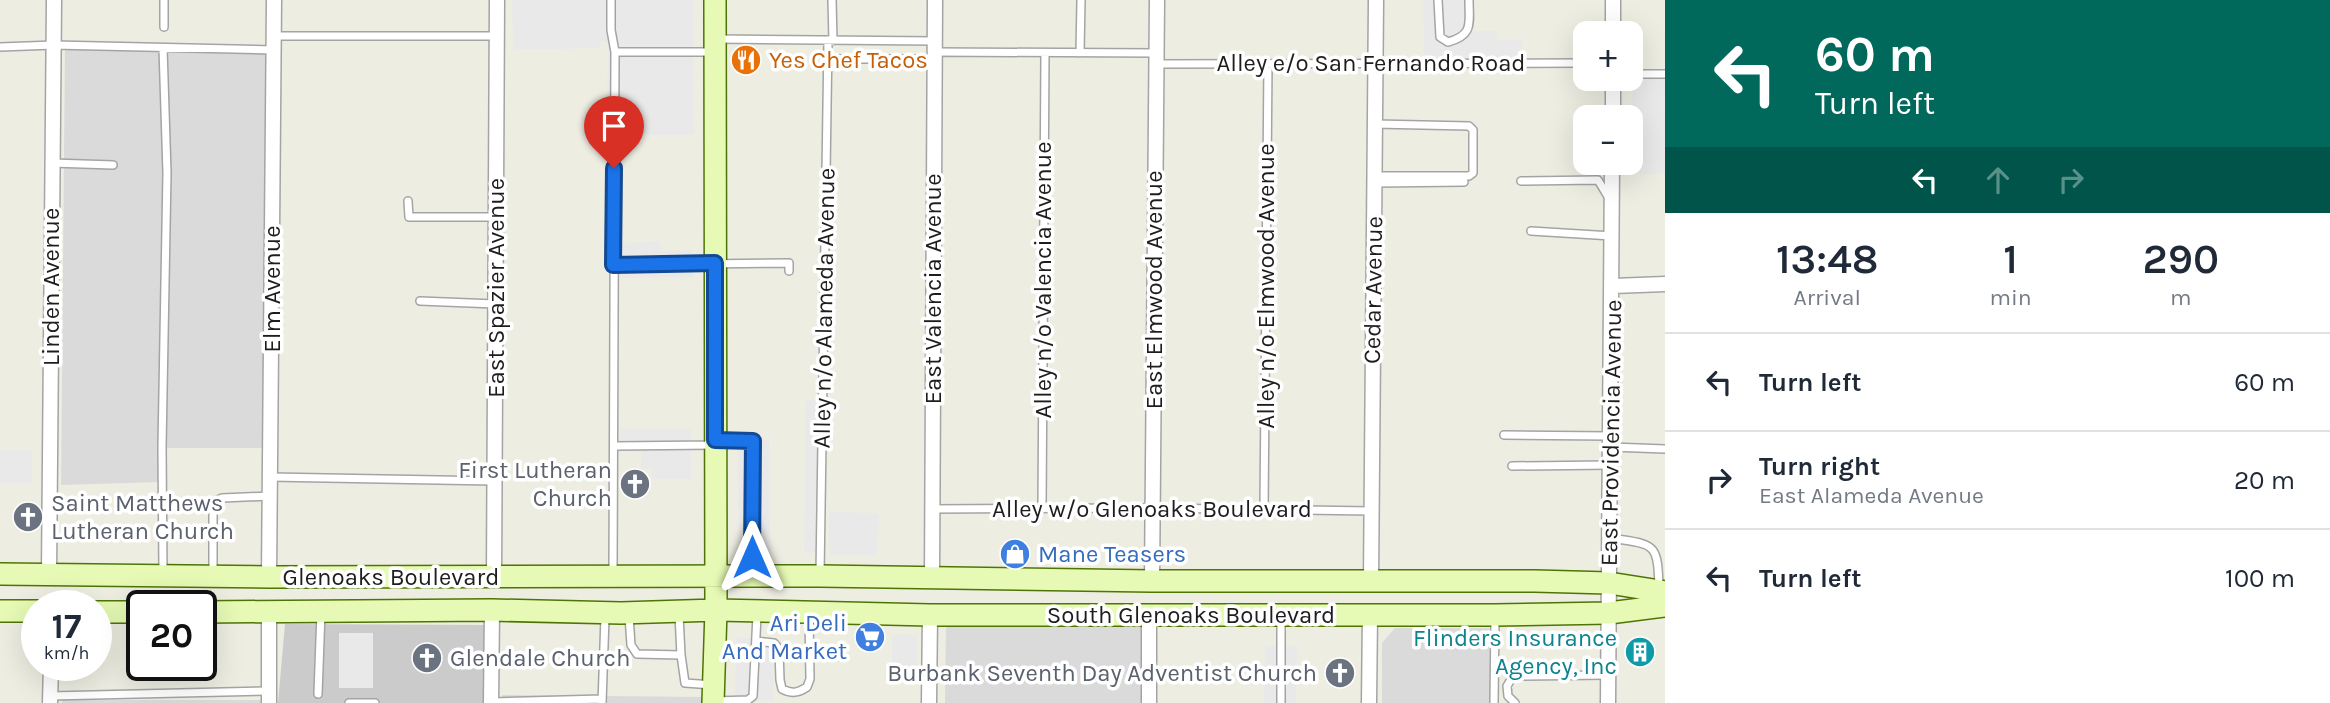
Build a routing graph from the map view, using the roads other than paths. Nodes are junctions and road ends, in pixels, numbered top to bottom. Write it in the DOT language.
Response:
graph roads {
  1 [pos="54,0"];
  2 [pos="164,0"];
  3 [pos="274,0"];
  4 [pos="497,0"];
  5 [pos="611,0"];
  6 [pos="715,0"];
  7 [pos="832,0"];
  8 [pos="935,0"];
  9 [pos="1081,0"];
  10 [pos="1157,0"];
  11 [pos="1376,0"];
  12 [pos="1438,0"];
  13 [pos="1469,0"];
  14 [pos="1613,0"];
  15 [pos="1613,21"];
  16 [pos="164,27"];
  17 [pos="496,36"];
  18 [pos="830,40"];
  19 [pos="274,43"];
  20 [pos="54,45"];
  21 [pos="715,45"];
  22 [pos="0,47"];
  23 [pos="163,48"];
  24 [pos="934,51"];
  25 [pos="615,52"];
  26 [pos="1045,53"];
  27 [pos="1080,53"];
  28 [pos="1156,58"];
  29 [pos="827,59"];
  30 [pos="1573,62"];
  31 [pos="1376,63"];
  32 [pos="1268,64"];
  33 [pos="1643,74"];
  34 [pos="1665,74"];
  35 [pos="1375,124"];
  36 [pos="52,163"];
  37 [pos="113,165"];
  38 [pos="1612,175"];
  39 [pos="1375,180"];
  40 [pos="1521,181"];
  41 [pos="1464,183"];
  42 [pos="408,201"];
  43 [pos="1612,203"];
  44 [pos="496,217"];
  45 [pos="1531,231"];
  46 [pos="1612,236"];
  47 [pos="715,263"];
  48 [pos="613,265"];
  49 [pos="789,271"];
  50 [pos="1665,284"];
  51 [pos="1613,286"];
  52 [pos="420,300"];
  53 [pos="496,304"];
  54 [pos="1504,435"];
  55 [pos="1611,442"];
  56 [pos="715,443"];
  57 [pos="614,446"];
  58 [pos="1665,449"];
  59 [pos="1611,465"];
  60 [pos="1513,466"];
  61 [pos="270,477"];
  62 [pos="495,481"];
  63 [pos="270,496"];
  64 [pos="1042,508"];
  65 [pos="1153,508"];
  66 [pos="932,509"];
  67 [pos="1264,509"];
  68 [pos="1371,511"];
  69 [pos="1609,538"];
  70 [pos="0,574"];
  71 [pos="49,575"];
  72 [pos="163,576"];
  73 [pos="213,576"];
  74 [pos="494,576"];
  75 [pos="613,576"];
  76 [pos="715,576"];
  77 [pos="752,576"];
  78 [pos="782,576"];
  79 [pos="820,576"];
  80 [pos="270,577"];
  81 [pos="932,577"];
  82 [pos="1371,580"];
  83 [pos="1153,581"];
  84 [pos="1609,583"];
  85 [pos="1663,596"];
  86 [pos="492,610"];
  87 [pos="716,610"];
  88 [pos="0,611"];
  89 [pos="21,611"];
  90 [pos="321,611"];
  91 [pos="679,611"];
  92 [pos="758,611"];
  93 [pos="217,612"];
  94 [pos="269,612"];
  95 [pos="605,612"];
  96 [pos="629,612"];
  97 [pos="809,612"];
  98 [pos="1609,613"];
  99 [pos="1370,614"];
  100 [pos="930,615"];
  101 [pos="1281,615"];
  102 [pos="1494,615"];
  103 [pos="1149,616"];
  104 [pos="756,641"];
  105 [pos="681,655"];
  106 [pos="1608,675"];
  107 [pos="51,681"];
  108 [pos="318,694"];
  109 [pos="713,696"];
  110 [pos="269,697"];
  111 [pos="50,700"];
  112 [pos="602,701"];
  113 [pos="491,702"];
  114 [pos="349,703"];
  115 [pos="376,703"];
  116 [pos="929,703"];
  117 [pos="1150,703"];
  118 [pos="1281,703"];
  119 [pos="1369,703"];
  120 [pos="1494,703"];
  121 [pos="1515,703"];
  122 [pos="1608,703"];
  1 -- 20 [label="street, Linden Avenue"];
  2 -- 16 [label="lane"];
  3 -- 19 [label="street, Elm Avenue"];
  4 -- 17 [label="street, East Spazier Avenue"];
  5 -- 25 [label="lane"];
  6 -- 21 [label="main road"];
  7 -- 18 [label="lane, Alley n/o Alameda Avenue"];
  8 -- 24 [label="street, East Valencia Avenue"];
  9 -- 27 [label="lane"];
  10 -- 28 [label="street, East Elmwood Avenue"];
  11 -- 31 [label="street, Cedar Avenue"];
  12 -- 13 [label="lane"];
  14 -- 15 [label="street"];
  17 -- 19 [label="lane"];
  17 -- 44 [label="street, East Spazier Avenue"];
  18 -- 21 [label="lane, Alley e/o San Fernando Road"];
  18 -- 24 [label="lane, Alley e/o San Fernando Road"];
  18 -- 29 [label="lane, Alley n/o Alameda Avenue"];
  19 -- 23 [label="lane"];
  19 -- 61 [label="street, Elm Avenue"];
  20 -- 22 [label="lane"];
  20 -- 23 [label="lane"];
  20 -- 36 [label="street, Linden Avenue"];
  21 -- 25 [label="lane, Alley e/o San Fernando Road"];
  21 -- 47 [label="main road"];
  23 -- 72 [label="lane"];
  24 -- 26 [label="lane, Alley e/o San Fernando Road"];
  24 -- 29 [label="lane"];
  24 -- 66 [label="street, East Valencia Avenue"];
  25 -- 48 [label="lane"];
  26 -- 27 [label="lane, Alley e/o San Fernando Road"];
  26 -- 64 [label="lane, Alley n/o Valencia Avenue"];
  27 -- 28 [label="lane, Alley e/o San Fernando Road"];
  28 -- 32 [label="lane, Alley e/o San Fernando Road"];
  28 -- 65 [label="street, East Elmwood Avenue"];
  29 -- 79 [label="lane, Alley n/o Alameda Avenue"];
  30 -- 31 [label="lane, Alley e/o San Fernando Road"];
  31 -- 32 [label="lane, Alley e/o San Fernando Road"];
  31 -- 35 [label="street, Cedar Avenue"];
  32 -- 67 [label="lane, Alley n/o Elmwood Avenue"];
  33 -- 34 [label="lane"];
  35 -- 39 [label="street, Cedar Avenue"];
  35 -- 39 [label="lane"];
  36 -- 37 [label="lane"];
  36 -- 71 [label="street, Linden Avenue"];
  38 -- 43 [label="street, East Providencia Avenue"];
  39 -- 41 [label="lane"];
  39 -- 68 [label="street, Cedar Avenue"];
  40 -- 43 [label="lane"];
  42 -- 44 [label="lane"];
  43 -- 46 [label="street, East Providencia Avenue"];
  44 -- 53 [label="street, East Spazier Avenue"];
  45 -- 46 [label="lane"];
  46 -- 51 [label="street, East Providencia Avenue"];
  47 -- 48 [label="lane"];
  47 -- 49 [label="lane"];
  47 -- 56 [label="main road"];
  48 -- 57 [label="lane"];
  50 -- 51 [label="street"];
  51 -- 55 [label="street, East Providencia Avenue"];
  52 -- 53 [label="lane"];
  53 -- 62 [label="street, East Spazier Avenue"];
  54 -- 55 [label="lane"];
  55 -- 58 [label="lane"];
  55 -- 59 [label="street, East Providencia Avenue"];
  56 -- 57 [label="lane"];
  56 -- 76 [label="main road"];
  56 -- 77 [label="lane"];
  57 -- 75 [label="lane"];
  59 -- 60 [label="lane"];
  59 -- 69 [label="street, East Providencia Avenue"];
  61 -- 62 [label="lane"];
  61 -- 63 [label="street, Elm Avenue"];
  62 -- 74 [label="street, East Spazier Avenue"];
  63 -- 73 [label="lane"];
  63 -- 80 [label="street, Elm Avenue"];
  64 -- 65 [label="lane, Alley w/o Glenoaks Boulevard"];
  64 -- 66 [label="lane, Alley w/o Glenoaks Boulevard"];
  65 -- 67 [label="lane, Alley w/o Glenoaks Boulevard"];
  65 -- 83 [label="street, East Elmwood Avenue"];
  66 -- 81 [label="street, East Valencia Avenue"];
  67 -- 68 [label="lane, Alley w/o Glenoaks Boulevard"];
  68 -- 82 [label="street, Cedar Avenue"];
  69 -- 84 [label="street, East Providencia Avenue"];
  69 -- 85 [label="lane"];
  70 -- 71 [label="main road, Glenoaks Boulevard"];
  71 -- 72 [label="main road, Glenoaks Boulevard"];
  72 -- 73 [label="main road, Glenoaks Boulevard"];
  73 -- 80 [label="main road, Glenoaks Boulevard"];
  74 -- 75 [label="main road, Glenoaks Boulevard"];
  74 -- 80 [label="main road, Glenoaks Boulevard"];
  75 -- 76 [label="main road, Glenoaks Boulevard"];
  76 -- 77 [label="main road, Glenoaks Boulevard"];
  76 -- 87 [label="main road"];
  77 -- 78 [label="main road, Glenoaks Boulevard"];
  78 -- 79 [label="main road, South Glenoaks Boulevard"];
  79 -- 81 [label="main road, South Glenoaks Boulevard"];
  81 -- 83 [label="main road, South Glenoaks Boulevard"];
  82 -- 83 [label="main road, South Glenoaks Boulevard"];
  82 -- 84 [label="main road, South Glenoaks Boulevard"];
  84 -- 85 [label="main road, South Glenoaks Boulevard"];
  84 -- 98 [label="street, East Providencia Avenue"];
  85 -- 98 [label="main road, South Glenoaks Boulevard"];
  86 -- 90 [label="main road, Glenoaks Boulevard"];
  86 -- 95 [label="main road, Glenoaks Boulevard"];
  86 -- 113 [label="street"];
  87 -- 91 [label="main road, Glenoaks Boulevard"];
  87 -- 92 [label="main road, South Glenoaks Boulevard"];
  87 -- 109 [label="main road"];
  88 -- 89 [label="main road"];
  90 -- 94 [label="main road, Glenoaks Boulevard"];
  90 -- 108 [label="lane"];
  91 -- 96 [label="main road, Glenoaks Boulevard"];
  91 -- 105 [label="lane"];
  92 -- 97 [label="main road, South Glenoaks Boulevard"];
  92 -- 104 [label="lane"];
  93 -- 94 [label="main road, Glenoaks Boulevard"];
  94 -- 110 [label="street"];
  95 -- 96 [label="main road, Glenoaks Boulevard"];
  95 -- 112 [label="lane"];
  96 -- 105 [label="lane"];
  97 -- 100 [label="main road, South Glenoaks Boulevard"];
  97 -- 104 [label="lane"];
  98 -- 102 [label="main road, South Glenoaks Boulevard"];
  98 -- 106 [label="street, East Providencia Avenue"];
  99 -- 101 [label="main road, South Glenoaks Boulevard"];
  99 -- 102 [label="main road, South Glenoaks Boulevard"];
  99 -- 119 [label="street"];
  100 -- 103 [label="main road, South Glenoaks Boulevard"];
  100 -- 116 [label="street"];
  101 -- 103 [label="main road, South Glenoaks Boulevard"];
  101 -- 118 [label="lane"];
  102 -- 120 [label="lane"];
  103 -- 117 [label="street"];
  104 -- 109 [label="lane"];
  105 -- 109 [label="lane"];
  106 -- 121 [label="lane"];
  106 -- 122 [label="street, East Providencia Avenue"];
  107 -- 111 [label="street"];
  110 -- 111 [label="lane"];
  112 -- 113 [label="lane"];
  114 -- 115 [label="lane"];
}
